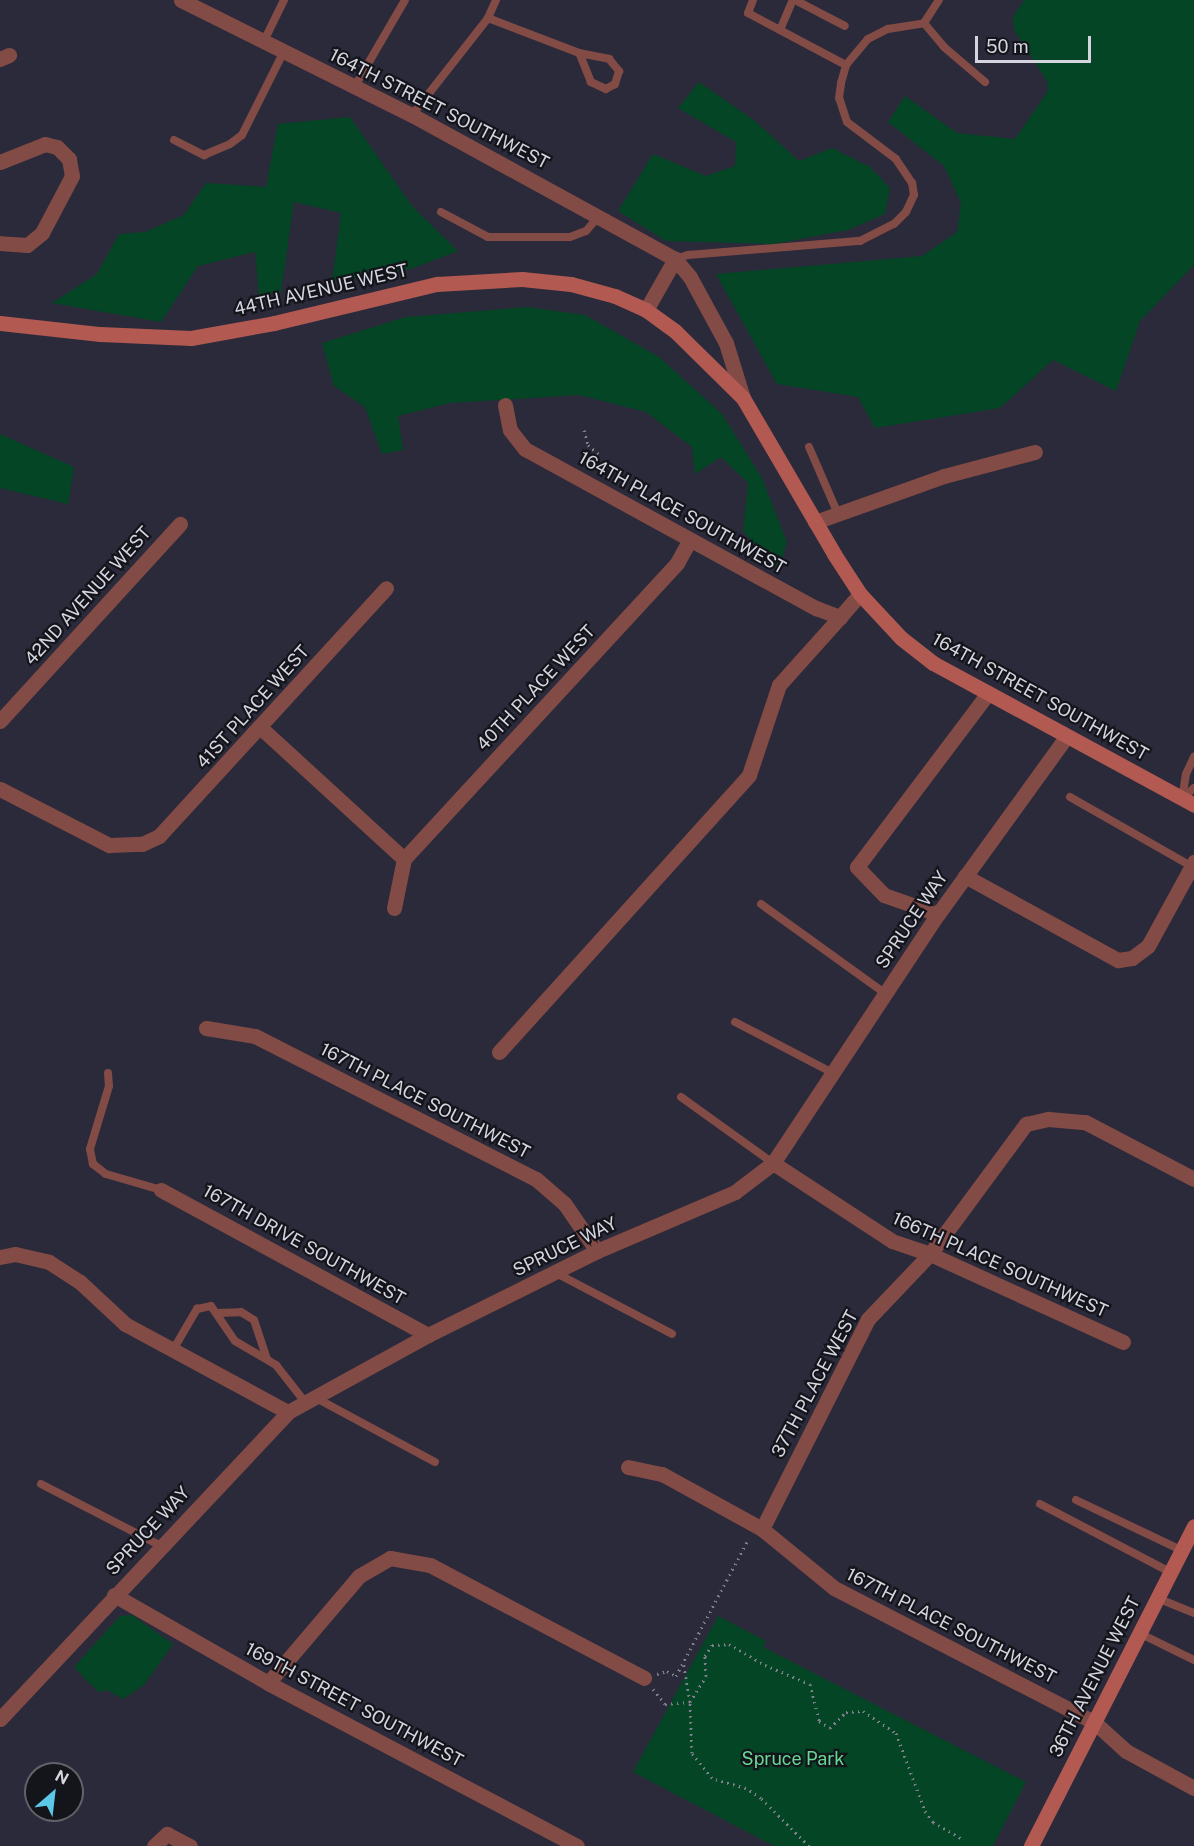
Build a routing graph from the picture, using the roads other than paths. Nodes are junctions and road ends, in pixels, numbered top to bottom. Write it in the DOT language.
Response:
graph roads {
  1 [pos="181,0"];
  2 [pos="284,0"];
  3 [pos="405,0"];
  4 [pos="496,0"];
  5 [pos="753,0"];
  6 [pos="794,0"];
  7 [pos="939,0"];
  8 [pos="202,4"];
  9 [pos="488,18"];
  10 [pos="924,23"];
  11 [pos="845,26"];
  12 [pos="780,30"];
  13 [pos="264,40"];
  14 [pos="285,51"];
  15 [pos="579,53"];
  16 [pos="846,64"];
  17 [pos="986,82"];
  18 [pos="355,86"];
  19 [pos="412,115"];
  20 [pos="174,140"];
  21 [pos="0,162"];
  22 [pos="441,212"];
  23 [pos="600,215"];
  24 [pos="0,243"];
  25 [pos="675,259"];
  26 [pos="646,310"];
  27 [pos="0,323"];
  28 [pos="743,398"];
  29 [pos="505,405"];
  30 [pos="809,447"];
  31 [pos="1035,452"];
  32 [pos="838,514"];
  33 [pos="815,522"];
  34 [pos="180,524"];
  35 [pos="690,540"];
  36 [pos="386,588"];
  37 [pos="860,594"];
  38 [pos="840,617"];
  39 [pos="988,693"];
  40 [pos="0,721"];
  41 [pos="261,728"];
  42 [pos="1066,737"];
  43 [pos="1194,757"];
  44 [pos="0,789"];
  45 [pos="1070,797"];
  46 [pos="1190,797"];
  47 [pos="404,859"];
  48 [pos="1193,864"];
  49 [pos="966,876"];
  50 [pos="761,904"];
  51 [pos="394,908"];
  52 [pos="938,914"];
  53 [pos="886,994"];
  54 [pos="735,1022"];
  55 [pos="206,1028"];
  56 [pos="500,1052"];
  57 [pos="108,1073"];
  58 [pos="835,1074"];
  59 [pos="681,1097"];
  60 [pos="773,1163"];
  61 [pos="1194,1179"];
  62 [pos="161,1190"];
  63 [pos="597,1251"];
  64 [pos="930,1254"];
  65 [pos="8,1256"];
  66 [pos="555,1272"];
  67 [pos="217,1313"];
  68 [pos="672,1334"];
  69 [pos="428,1335"];
  70 [pos="1123,1342"];
  71 [pos="173,1350"];
  72 [pos="267,1359"];
  73 [pos="310,1400"];
  74 [pos="288,1412"];
  75 [pos="435,1462"];
  76 [pos="628,1467"];
  77 [pos="41,1484"];
  78 [pos="1076,1500"];
  79 [pos="1040,1504"];
  80 [pos="1194,1526"];
  81 [pos="759,1527"];
  82 [pos="161,1546"];
  83 [pos="1181,1550"];
  84 [pos="1170,1572"];
  85 [pos="114,1595"];
  86 [pos="1157,1598"];
  87 [pos="1194,1613"];
  88 [pos="1139,1633"];
  89 [pos="1194,1660"];
  90 [pos="644,1678"];
  91 [pos="268,1683"];
  92 [pos="0,1719"];
  93 [pos="1094,1722"];
  94 [pos="1194,1788"];
  95 [pos="154,1846"];
  96 [pos="190,1846"];
  97 [pos="577,1846"];
  98 [pos="1031,1846"];
  1 -- 8 [label="street, 164TH STREET SOUTHWEST"];
  2 -- 13 [label="lane"];
  3 -- 18 [label="lane"];
  4 -- 9 [label="lane"];
  5 -- 12 [label="lane"];
  6 -- 11 [label="lane"];
  6 -- 12 [label="lane"];
  7 -- 10 [label="lane"];
  8 -- 13 [label="street, 164TH STREET SOUTHWEST"];
  9 -- 15 [label="lane"];
  9 -- 19 [label="lane"];
  10 -- 16 [label="lane"];
  10 -- 17 [label="lane"];
  12 -- 16 [label="lane"];
  13 -- 14 [label="street, 164TH STREET SOUTHWEST"];
  14 -- 18 [label="street, 164TH STREET SOUTHWEST"];
  14 -- 20 [label="lane"];
  15 -- 15 [label="lane"];
  16 -- 25 [label="lane"];
  18 -- 19 [label="street, 164TH STREET SOUTHWEST"];
  19 -- 23 [label="street, 164TH STREET SOUTHWEST"];
  21 -- 24 [label="street"];
  22 -- 23 [label="lane"];
  23 -- 25 [label="street, 164TH STREET SOUTHWEST"];
  25 -- 26 [label="street"];
  25 -- 28 [label="street"];
  26 -- 27 [label="main road, 44TH AVENUE WEST"];
  26 -- 28 [label="main road, 44TH AVENUE WEST"];
  28 -- 33 [label="main road, 164TH STREET SOUTHWEST"];
  29 -- 35 [label="street, 164TH PLACE SOUTHWEST"];
  30 -- 32 [label="lane"];
  31 -- 32 [label="street"];
  32 -- 33 [label="street"];
  33 -- 37 [label="main road, 164TH STREET SOUTHWEST"];
  34 -- 40 [label="street, 42ND AVENUE WEST"];
  35 -- 38 [label="street, 164TH PLACE SOUTHWEST"];
  35 -- 47 [label="street, 40TH PLACE WEST"];
  36 -- 41 [label="street, 41ST PLACE WEST"];
  37 -- 38 [label="street"];
  37 -- 39 [label="main road, 164TH STREET SOUTHWEST"];
  38 -- 56 [label="street"];
  39 -- 42 [label="main road, 164TH STREET SOUTHWEST"];
  39 -- 52 [label="street"];
  41 -- 44 [label="street, 41ST PLACE WEST"];
  41 -- 47 [label="street"];
  42 -- 46 [label="main road, 164TH STREET SOUTHWEST"];
  42 -- 49 [label="street, SPRUCE WAY"];
  43 -- 46 [label="lane"];
  45 -- 48 [label="lane"];
  47 -- 51 [label="street"];
  48 -- 49 [label="street"];
  49 -- 52 [label="street, SPRUCE WAY"];
  50 -- 53 [label="lane"];
  52 -- 53 [label="street, SPRUCE WAY"];
  53 -- 58 [label="street, SPRUCE WAY"];
  54 -- 58 [label="lane"];
  55 -- 63 [label="street, 167TH PLACE SOUTHWEST"];
  57 -- 62 [label="lane"];
  58 -- 60 [label="street, SPRUCE WAY"];
  59 -- 60 [label="lane"];
  60 -- 63 [label="street, SPRUCE WAY"];
  60 -- 64 [label="street, 166TH PLACE SOUTHWEST"];
  61 -- 64 [label="street, 37TH PLACE WEST"];
  62 -- 69 [label="street, 167TH DRIVE SOUTHWEST"];
  63 -- 66 [label="street, SPRUCE WAY"];
  64 -- 70 [label="street, 166TH PLACE SOUTHWEST"];
  64 -- 81 [label="street, 37TH PLACE WEST"];
  65 -- 71 [label="street"];
  66 -- 68 [label="lane"];
  66 -- 69 [label="street, SPRUCE WAY"];
  67 -- 71 [label="lane"];
  67 -- 72 [label="lane"];
  67 -- 72 [label="lane"];
  69 -- 73 [label="street, SPRUCE WAY"];
  71 -- 74 [label="street"];
  72 -- 73 [label="lane"];
  73 -- 74 [label="street, SPRUCE WAY"];
  73 -- 75 [label="lane"];
  74 -- 82 [label="street, SPRUCE WAY"];
  76 -- 81 [label="street, 167TH PLACE SOUTHWEST"];
  77 -- 82 [label="lane"];
  78 -- 83 [label="lane"];
  79 -- 84 [label="lane"];
  80 -- 83 [label="main road, 36TH AVENUE WEST"];
  81 -- 93 [label="street, 167TH PLACE SOUTHWEST"];
  82 -- 85 [label="street, SPRUCE WAY"];
  83 -- 84 [label="main road, 36TH AVENUE WEST"];
  84 -- 86 [label="main road, 36TH AVENUE WEST"];
  85 -- 91 [label="street, 169TH STREET SOUTHWEST"];
  85 -- 92 [label="street, SPRUCE WAY"];
  86 -- 87 [label="lane"];
  86 -- 88 [label="main road, 36TH AVENUE WEST"];
  88 -- 89 [label="lane"];
  88 -- 93 [label="main road, 36TH AVENUE WEST"];
  90 -- 91 [label="street"];
  91 -- 97 [label="street, 169TH STREET SOUTHWEST"];
  93 -- 94 [label="street, 167TH PLACE SOUTHWEST"];
  93 -- 98 [label="main road, 36TH AVENUE WEST"];
  95 -- 96 [label="street"];
}
